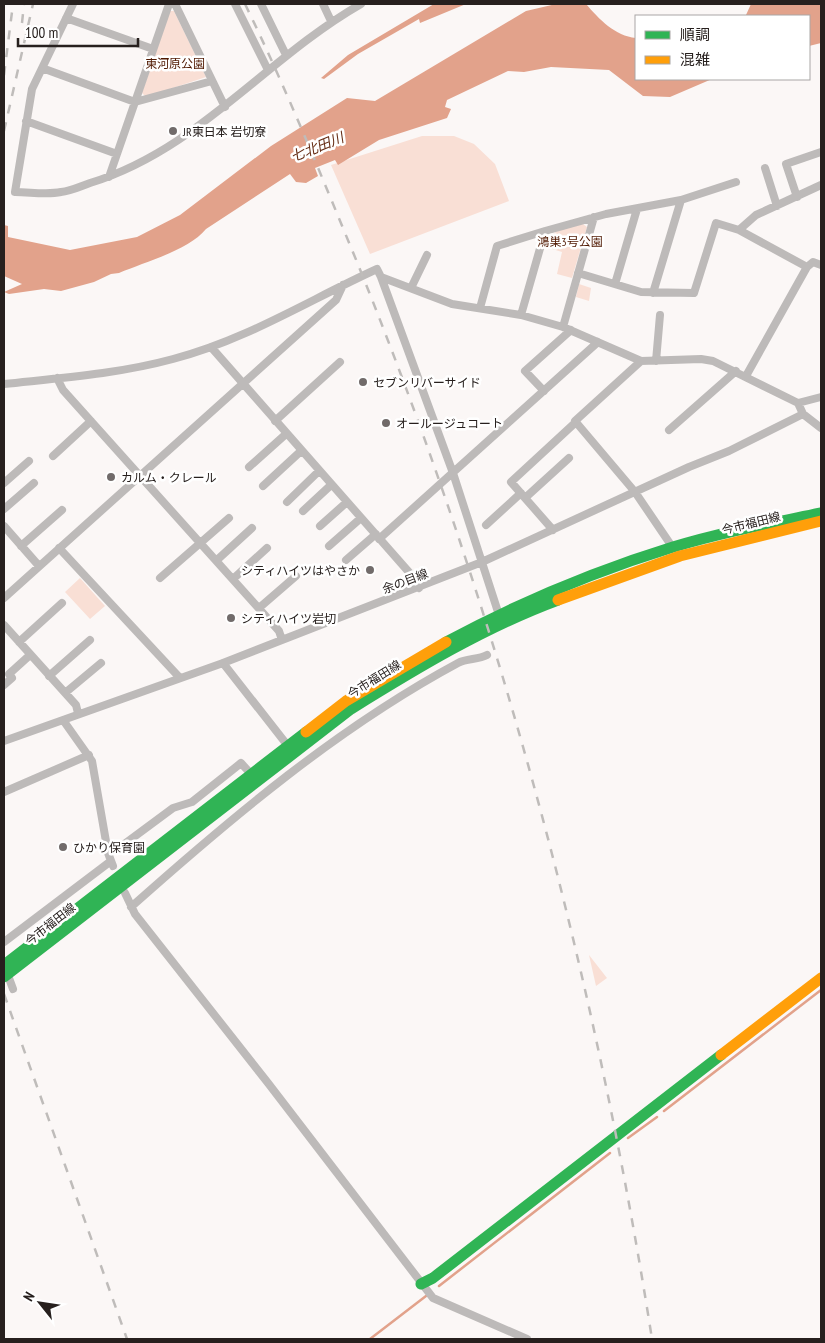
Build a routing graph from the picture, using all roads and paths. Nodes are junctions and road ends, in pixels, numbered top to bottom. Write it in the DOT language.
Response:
graph roads {
  1 [pos="73,4"];
  2 [pos="169,4"];
  3 [pos="174,4"];
  4 [pos="235,4"];
  5 [pos="261,4"];
  6 [pos="323,4"];
  7 [pos="361,4"];
  8 [pos="66,18"];
  9 [pos="331,21"];
  10 [pos="154,49"];
  11 [pos="286,55"];
  12 [pos="42,68"];
  13 [pos="268,70"];
  14 [pos="212,81"];
  15 [pos="135,102"];
  16 [pos="225,107"];
  17 [pos="26,121"];
  18 [pos="821,152"];
  19 [pos="117,154"];
  20 [pos="765,168"];
  21 [pos="109,177"];
  22 [pos="736,182"];
  23 [pos="821,185"];
  24 [pos="797,197"];
  25 [pos="681,200"];
  26 [pos="777,206"];
  27 [pos="637,209"];
  28 [pos="594,217"];
  29 [pos="545,230"];
  30 [pos="739,230"];
  31 [pos="427,254"];
  32 [pos="821,265"];
  33 [pos="807,267"];
  34 [pos="578,273"];
  35 [pos="381,277"];
  36 [pos="614,284"];
  37 [pos="343,285"];
  38 [pos="411,288"];
  39 [pos="653,293"];
  40 [pos="480,308"];
  41 [pos="521,315"];
  42 [pos="660,315"];
  43 [pos="566,329"];
  44 [pos="598,342"];
  45 [pos="211,347"];
  46 [pos="641,361"];
  47 [pos="656,361"];
  48 [pos="340,362"];
  49 [pos="736,371"];
  50 [pos="746,376"];
  51 [pos="57,378"];
  52 [pos="4,384"];
  53 [pos="243,385"];
  54 [pos="544,391"];
  55 [pos="821,397"];
  56 [pos="801,409"];
  57 [pos="92,421"];
  58 [pos="275,421"];
  59 [pos="576,422"];
  60 [pos="821,428"];
  61 [pos="669,430"];
  62 [pos="286,434"];
  63 [pos="301,451"];
  64 [pos="52,456"];
  65 [pos="569,458"];
  66 [pos="29,461"];
  67 [pos="250,467"];
  68 [pos="320,471"];
  69 [pos="453,473"];
  70 [pos="140,474"];
  71 [pos="4,483"];
  72 [pos="34,483"];
  73 [pos="332,485"];
  74 [pos="262,486"];
  75 [pos="635,492"];
  76 [pos="523,496"];
  77 [pos="287,502"];
  78 [pos="347,502"];
  79 [pos="4,509"];
  80 [pos="62,510"];
  81 [pos="303,511"];
  82 [pos="821,513"];
  83 [pos="229,518"];
  84 [pos="361,518"];
  85 [pos="821,521"];
  86 [pos="486,525"];
  87 [pos="4,526"];
  88 [pos="320,526"];
  89 [pos="252,528"];
  90 [pos="552,530"];
  91 [pos="378,537"];
  92 [pos="200,542"];
  93 [pos="21,546"];
  94 [pos="329,546"];
  95 [pos="59,548"];
  96 [pos="267,548"];
  97 [pos="673,548"];
  98 [pos="216,560"];
  99 [pos="346,560"];
  100 [pos="482,562"];
  101 [pos="39,566"];
  102 [pos="296,576"];
  103 [pos="160,578"];
  104 [pos="233,579"];
  105 [pos="417,584"];
  106 [pos="4,598"];
  107 [pos="62,603"];
  108 [pos="259,608"];
  109 [pos="499,615"];
  110 [pos="4,625"];
  111 [pos="281,636"];
  112 [pos="90,640"];
  113 [pos="19,642"];
  114 [pos="30,655"];
  115 [pos="487,655"];
  116 [pos="223,662"];
  117 [pos="101,663"];
  118 [pos="176,675"];
  119 [pos="49,676"];
  120 [pos="4,685"];
  121 [pos="65,694"];
  122 [pos="77,710"];
  123 [pos="64,720"];
  124 [pos="4,741"];
  125 [pos="288,746"];
  126 [pos="89,755"];
  127 [pos="251,774"];
  128 [pos="4,792"];
  129 [pos="107,848"];
  130 [pos="125,893"];
  131 [pos="131,907"];
  132 [pos="4,942"];
  133 [pos="8,964"];
  134 [pos="4,977"];
  135 [pos="821,978"];
  136 [pos="13,989"];
  137 [pos="421,1284"];
  138 [pos="527,1339"];
  1 -- 8 [label="street"];
  2 -- 10 [label="street"];
  3 -- 14 [label="street"];
  4 -- 13 [label="street"];
  5 -- 11 [label="street"];
  6 -- 9 [label="street"];
  7 -- 9 [label="street"];
  8 -- 10 [label="street"];
  8 -- 12 [label="street"];
  9 -- 11 [label="street"];
  10 -- 15 [label="street"];
  11 -- 13 [label="street"];
  12 -- 15 [label="street"];
  12 -- 17 [label="street"];
  13 -- 16 [label="street"];
  14 -- 15 [label="street"];
  14 -- 16 [label="street"];
  15 -- 19 [label="street"];
  16 -- 21 [label="street"];
  17 -- 19 [label="street"];
  17 -- 21 [label="street"];
  18 -- 24 [label="street"];
  19 -- 21 [label="street"];
  20 -- 26 [label="street"];
  22 -- 25 [label="street"];
  23 -- 24 [label="street"];
  24 -- 26 [label="street"];
  25 -- 27 [label="street"];
  25 -- 39 [label="street"];
  26 -- 30 [label="street"];
  27 -- 28 [label="street"];
  27 -- 36 [label="street"];
  28 -- 29 [label="street"];
  28 -- 34 [label="street"];
  29 -- 40 [label="street"];
  29 -- 41 [label="street"];
  30 -- 33 [label="street"];
  30 -- 39 [label="street"];
  31 -- 38 [label="street"];
  32 -- 33 [label="street"];
  33 -- 50 [label="street"];
  34 -- 36 [label="street"];
  34 -- 43 [label="street"];
  35 -- 37 [label="street"];
  35 -- 38 [label="street"];
  35 -- 69 [label="street"];
  36 -- 39 [label="street"];
  37 -- 45 [label="street"];
  37 -- 53 [label="street"];
  38 -- 40 [label="street"];
  40 -- 41 [label="street"];
  41 -- 43 [label="street"];
  42 -- 47 [label="street"];
  43 -- 44 [label="street"];
  43 -- 54 [label="street"];
  44 -- 46 [label="street"];
  44 -- 54 [label="street"];
  45 -- 51 [label="street"];
  45 -- 53 [label="street"];
  46 -- 47 [label="street"];
  46 -- 59 [label="street"];
  47 -- 49 [label="street"];
  48 -- 58 [label="street"];
  49 -- 50 [label="street"];
  49 -- 61 [label="street"];
  50 -- 56 [label="street"];
  51 -- 52 [label="street"];
  51 -- 57 [label="street"];
  53 -- 58 [label="street"];
  53 -- 70 [label="street"];
  54 -- 69 [label="street"];
  55 -- 56 [label="street, 余の目線"];
  56 -- 60 [label="street"];
  56 -- 75 [label="street, 余の目線"];
  57 -- 64 [label="street"];
  57 -- 70 [label="street"];
  58 -- 62 [label="street"];
  59 -- 75 [label="street"];
  59 -- 76 [label="street"];
  62 -- 63 [label="street"];
  62 -- 67 [label="street"];
  63 -- 68 [label="street"];
  63 -- 74 [label="street"];
  65 -- 76 [label="street"];
  66 -- 71 [label="street"];
  68 -- 73 [label="street"];
  68 -- 77 [label="street"];
  69 -- 91 [label="street"];
  69 -- 100 [label="street"];
  70 -- 92 [label="street"];
  70 -- 95 [label="street"];
  72 -- 79 [label="street"];
  73 -- 78 [label="street"];
  73 -- 81 [label="street"];
  75 -- 90 [label="street, 余の目線"];
  75 -- 97 [label="street"];
  76 -- 86 [label="street"];
  76 -- 90 [label="street"];
  78 -- 84 [label="street"];
  78 -- 88 [label="street"];
  80 -- 93 [label="street"];
  82 -- 97 [label="main road, 今市福田線"];
  83 -- 92 [label="street"];
  84 -- 91 [label="street"];
  84 -- 94 [label="street"];
  85 -- 133 [label="main road, 今市福田線"];
  87 -- 93 [label="street"];
  89 -- 98 [label="street"];
  90 -- 100 [label="street, 余の目線"];
  91 -- 99 [label="street"];
  91 -- 105 [label="street"];
  92 -- 98 [label="street"];
  92 -- 103 [label="street"];
  93 -- 101 [label="street"];
  95 -- 101 [label="street"];
  95 -- 118 [label="street"];
  96 -- 104 [label="street"];
  97 -- 109 [label="main road, 今市福田線"];
  98 -- 104 [label="street"];
  100 -- 105 [label="street, 余の目線"];
  100 -- 109 [label="street"];
  101 -- 106 [label="street"];
  102 -- 108 [label="street"];
  104 -- 108 [label="street"];
  105 -- 111 [label="street, 余の目線"];
  107 -- 113 [label="street"];
  108 -- 111 [label="street"];
  109 -- 125 [label="main road, 今市福田線"];
  110 -- 113 [label="street"];
  111 -- 116 [label="street, 余の目線"];
  112 -- 119 [label="street"];
  113 -- 114 [label="street"];
  114 -- 119 [label="street"];
  114 -- 120 [label="street"];
  115 -- 131 [label="street"];
  116 -- 118 [label="street, 余の目線"];
  116 -- 125 [label="street"];
  117 -- 121 [label="street"];
  118 -- 122 [label="street, 余の目線"];
  119 -- 121 [label="street"];
  121 -- 122 [label="street"];
  122 -- 123 [label="street, 余の目線"];
  123 -- 124 [label="street, 余の目線"];
  123 -- 126 [label="street"];
  125 -- 127 [label="main road, 今市福田線"];
  126 -- 128 [label="street"];
  126 -- 129 [label="street"];
  127 -- 129 [label="street"];
  127 -- 133 [label="main road, 今市福田線"];
  129 -- 132 [label="street"];
  130 -- 131 [label="street"];
  131 -- 137 [label="street"];
  133 -- 134 [label="main road, 今市福田線"];
  133 -- 136 [label="street"];
  135 -- 137 [label="main road"];
  137 -- 138 [label="street"];
}
